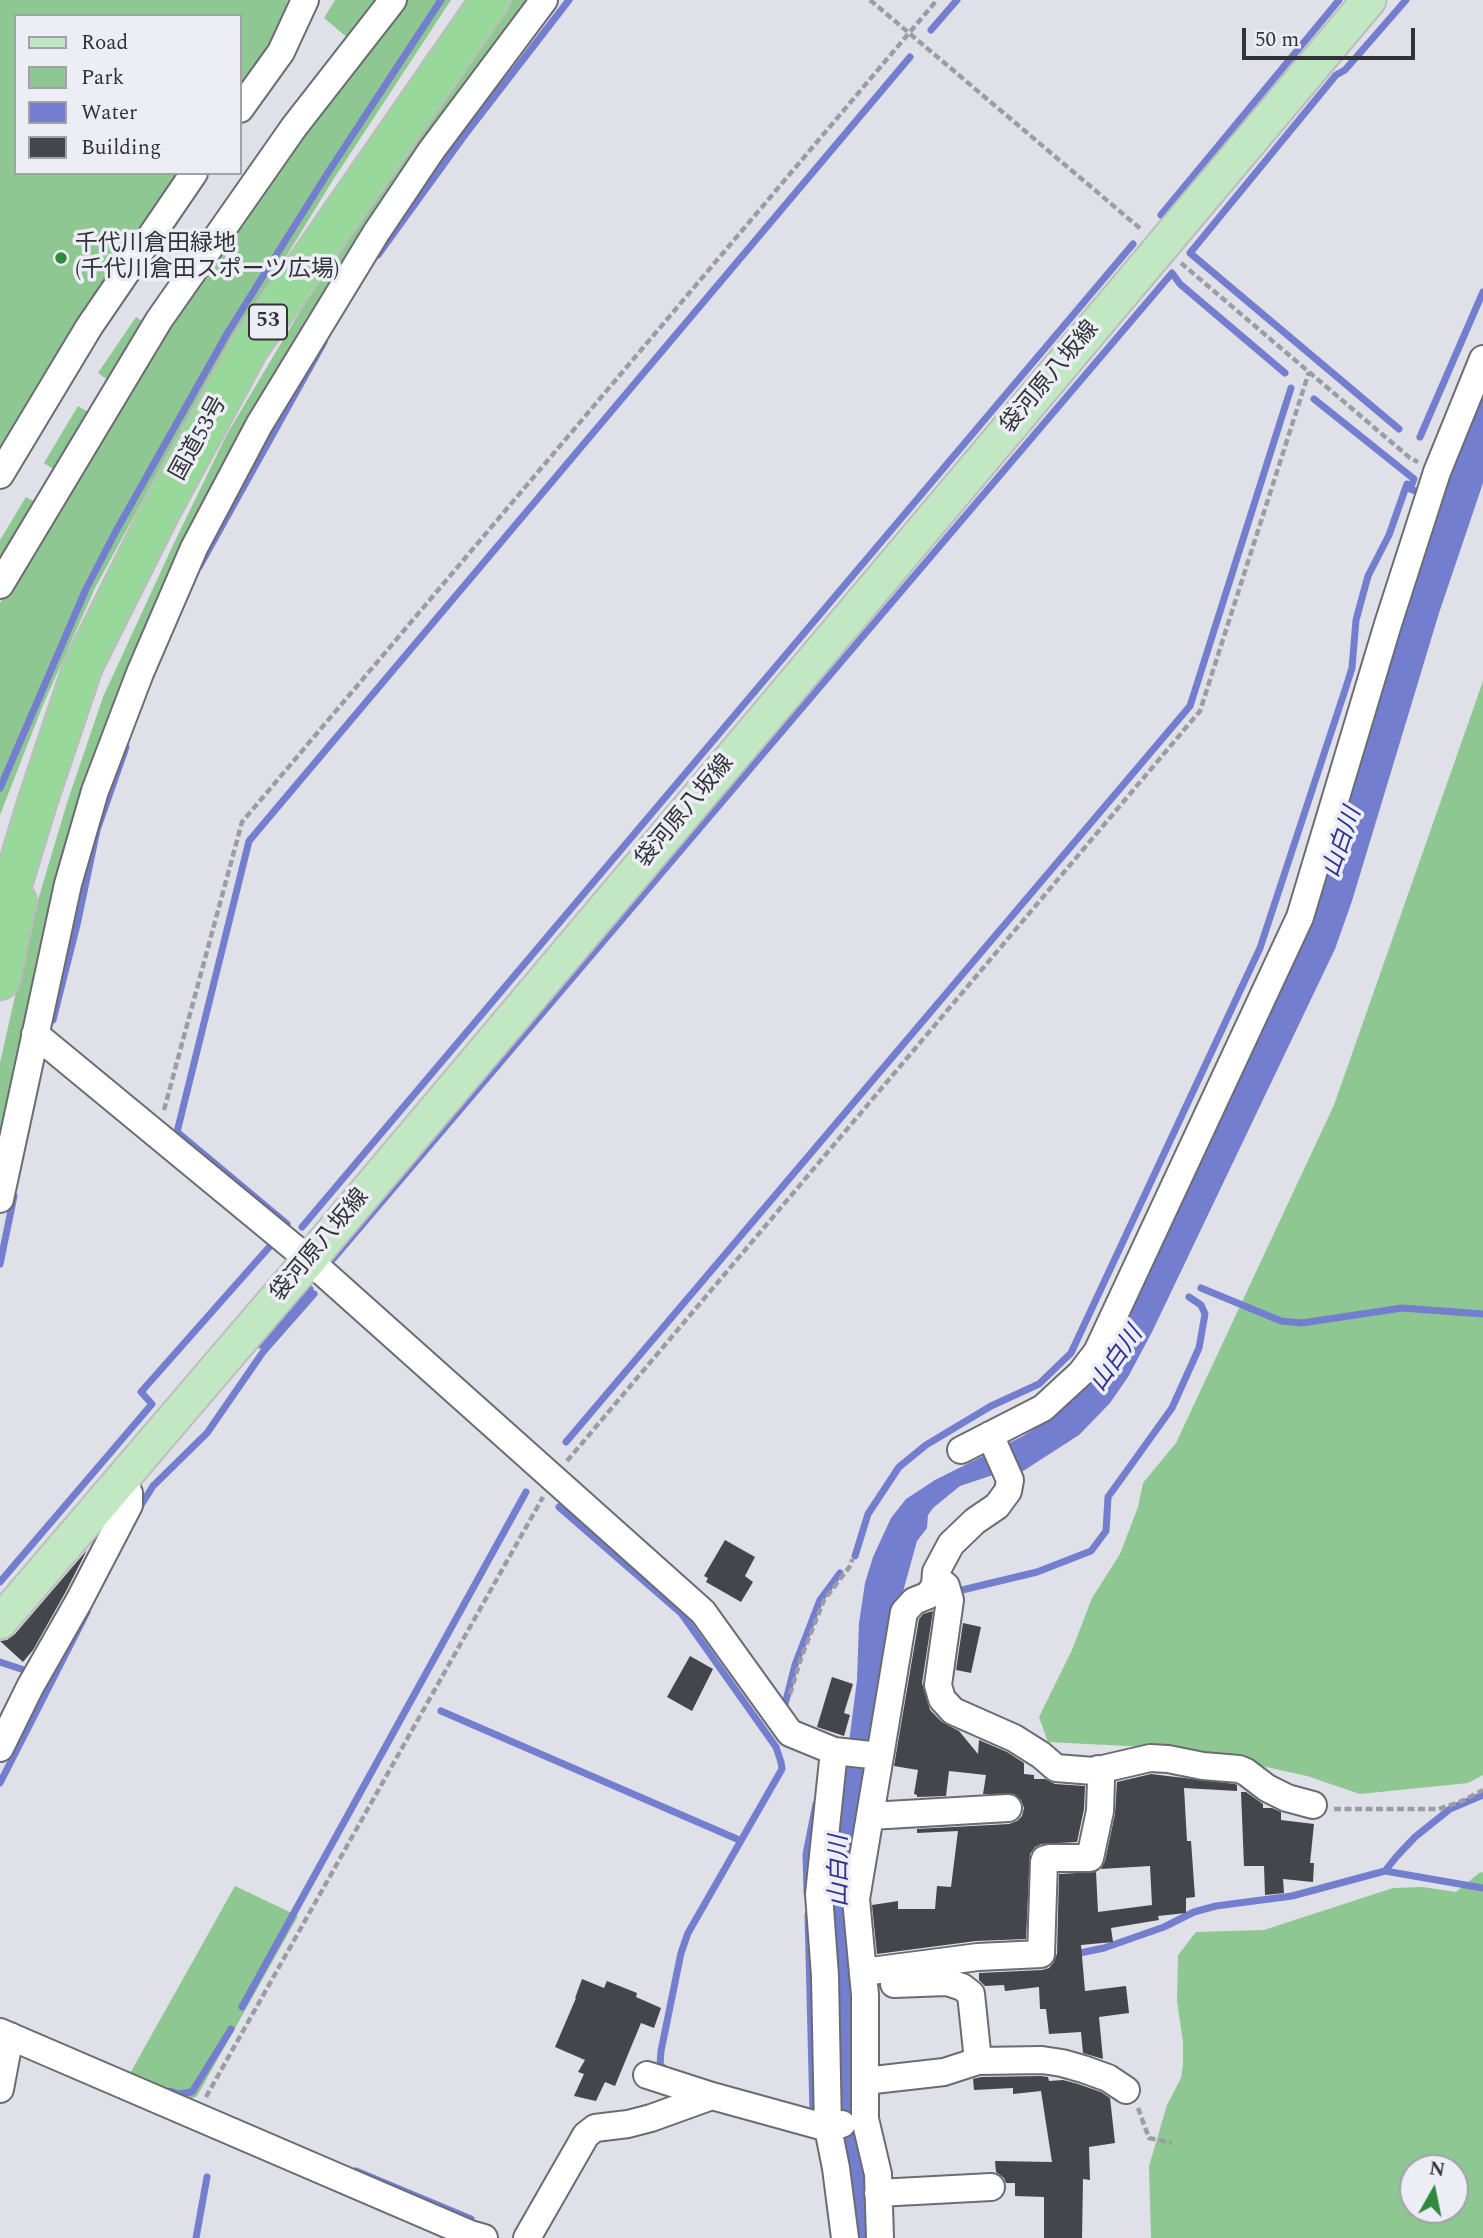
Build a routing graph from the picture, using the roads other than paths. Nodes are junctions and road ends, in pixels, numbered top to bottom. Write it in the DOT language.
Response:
graph roads {
  1 [pos="305,0"];
  2 [pos="393,0"];
  3 [pos="490,0"];
  4 [pos="544,0"];
  5 [pos="1369,0"];
  6 [pos="242,106"];
  7 [pos="193,175"];
  8 [pos="1483,359"];
  9 [pos="0,475"];
  10 [pos="0,584"];
  11 [pos="83,666"];
  12 [pos="38,800"];
  13 [pos="0,849"];
  14 [pos="0,925"];
  15 [pos="0,981"];
  16 [pos="35,1034"];
  17 [pos="0,1199"];
  18 [pos="309,1260"];
  19 [pos="990,1436"];
  20 [pos="961,1450"];
  21 [pos="121,1479"];
  22 [pos="936,1578"];
  23 [pos="0,1622"];
  24 [pos="0,1748"];
  25 [pos="834,1751"];
  26 [pos="880,1756"];
  27 [pos="1098,1769"];
  28 [pos="1313,1805"];
  29 [pos="1008,1808"];
  30 [pos="870,1816"];
  31 [pos="864,1979"];
  32 [pos="5,2034"];
  33 [pos="978,2061"];
  34 [pos="647,2075"];
  35 [pos="865,2081"];
  36 [pos="0,2089"];
  37 [pos="1126,2090"];
  38 [pos="712,2096"];
  39 [pos="864,2119"];
  40 [pos="828,2128"];
  41 [pos="991,2187"];
  42 [pos="878,2193"];
  43 [pos="474,2237"];
  44 [pos="527,2238"];
  45 [pos="845,2238"];
  46 [pos="880,2238"];
  1 -- 6 [label="street"];
  2 -- 10 [label="street"];
  3 -- 11 [label="highway, 国道53号 / 53"];
  4 -- 16 [label="street"];
  5 -- 18 [label="main road, 袋河原八坂線"];
  7 -- 9 [label="street"];
  8 -- 19 [label="street"];
  11 -- 12 [label="highway, 国道53号 / 53"];
  11 -- 13 [label="highway"];
  12 -- 14 [label="highway, 国道53号 / 53"];
  12 -- 15 [label="highway"];
  16 -- 17 [label="street"];
  16 -- 18 [label="street"];
  18 -- 21 [label="main road, 袋河原八坂線"];
  18 -- 25 [label="street"];
  19 -- 20 [label="street"];
  19 -- 22 [label="street"];
  21 -- 23 [label="main road, 袋河原八坂線"];
  21 -- 24 [label="street"];
  22 -- 26 [label="street"];
  22 -- 27 [label="street"];
  25 -- 26 [label="street"];
  25 -- 40 [label="street"];
  26 -- 30 [label="street"];
  27 -- 28 [label="street"];
  27 -- 31 [label="street"];
  29 -- 30 [label="street"];
  30 -- 31 [label="street"];
  31 -- 33 [label="street"];
  31 -- 35 [label="street"];
  32 -- 36 [label="street"];
  32 -- 43 [label="street"];
  33 -- 35 [label="street"];
  33 -- 37 [label="street"];
  34 -- 38 [label="street"];
  35 -- 39 [label="street"];
  38 -- 40 [label="street"];
  38 -- 44 [label="street"];
  39 -- 40 [label="street"];
  39 -- 42 [label="street"];
  40 -- 45 [label="street"];
  41 -- 42 [label="street"];
  42 -- 46 [label="street"];
}
